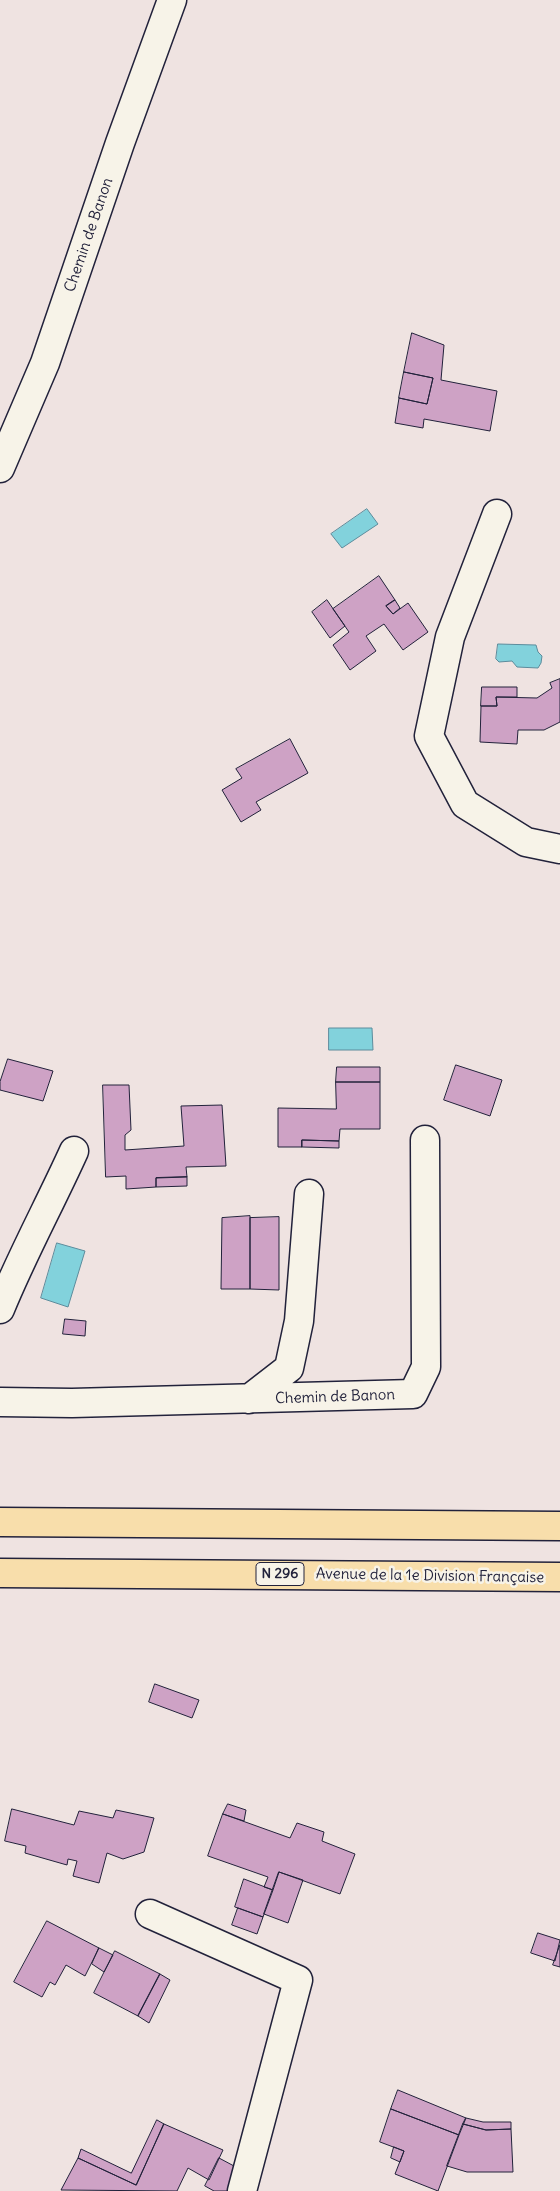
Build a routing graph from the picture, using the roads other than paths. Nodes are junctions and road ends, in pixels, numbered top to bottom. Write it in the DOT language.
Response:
graph roads {
  1 [pos="172,0"];
  2 [pos="0,468"];
  3 [pos="497,514"];
  4 [pos="560,849"];
  5 [pos="425,1140"];
  6 [pos="74,1151"];
  7 [pos="309,1194"];
  8 [pos="0,1309"];
  9 [pos="249,1399"];
  10 [pos="0,1402"];
  11 [pos="0,1522"];
  12 [pos="560,1526"];
  13 [pos="0,1574"];
  14 [pos="560,1577"];
  15 [pos="150,1914"];
  16 [pos="242,2191"];
  1 -- 2 [label="street, Chemin de Banon"];
  3 -- 4 [label="street"];
  5 -- 9 [label="street, Chemin de Banon"];
  6 -- 8 [label="street"];
  7 -- 9 [label="street"];
  9 -- 10 [label="street, Chemin de Banon"];
  11 -- 12 [label="highway"];
  13 -- 14 [label="highway, Avenue de la 1e Division Française / N 296"];
  15 -- 16 [label="street"];
}
